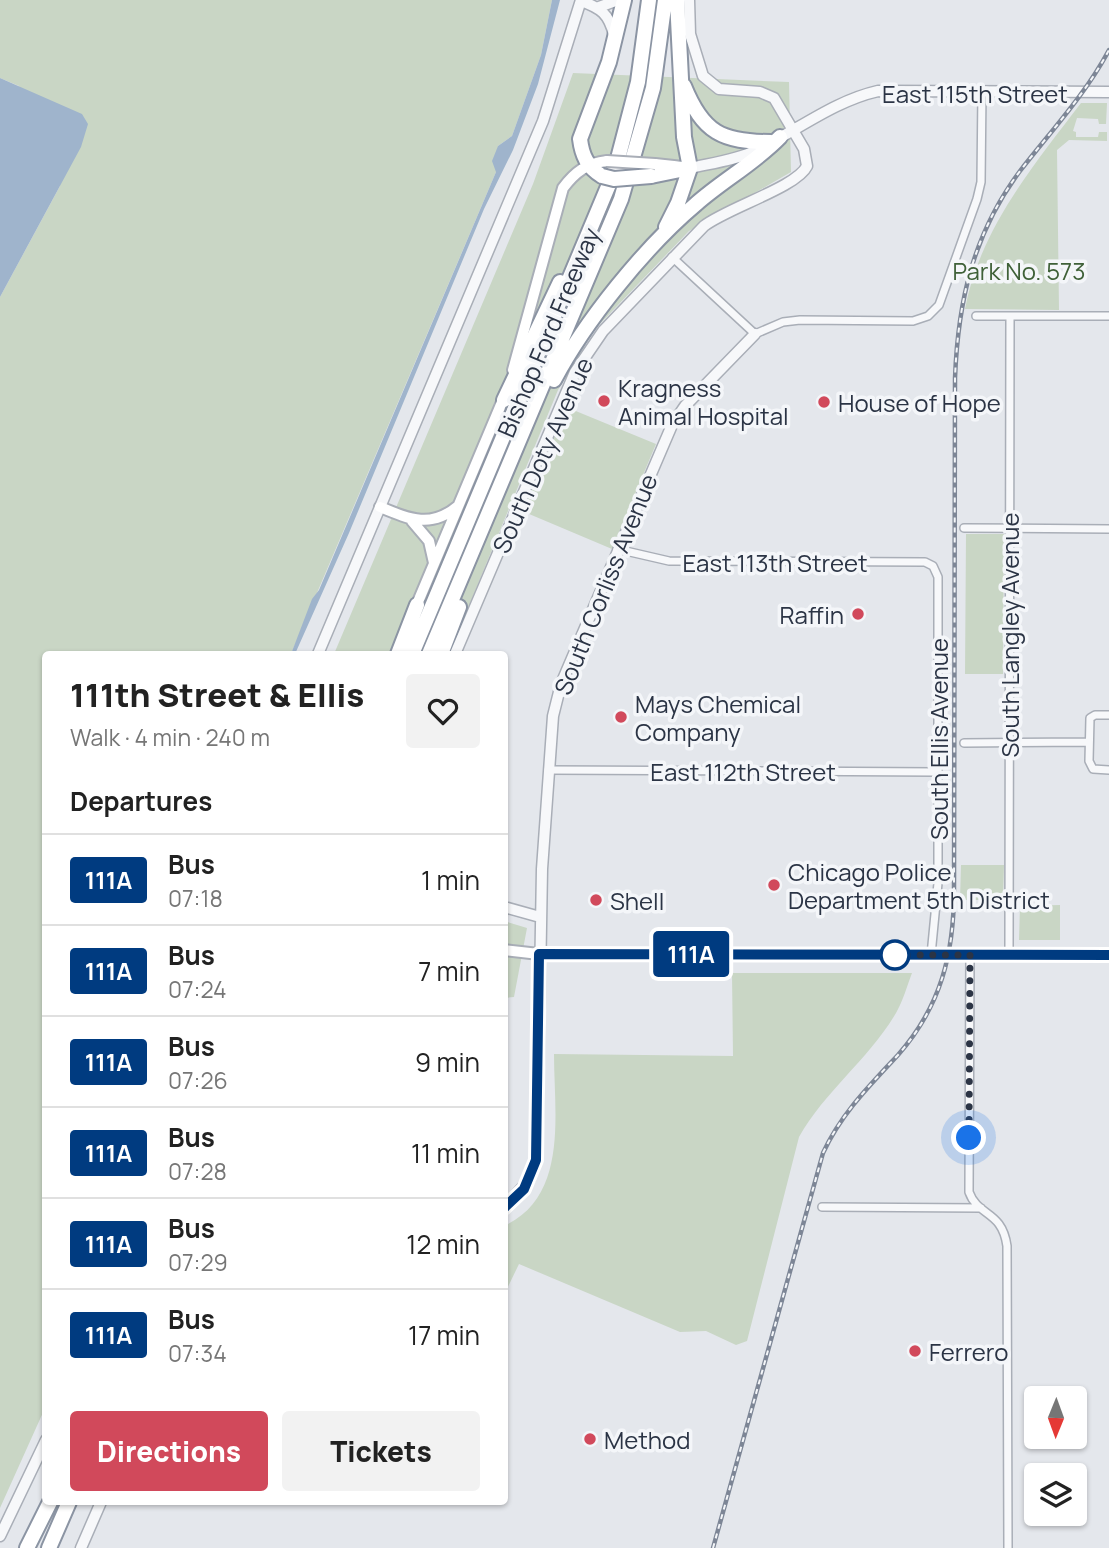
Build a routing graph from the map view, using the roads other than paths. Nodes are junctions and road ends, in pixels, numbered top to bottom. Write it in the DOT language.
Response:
graph roads {
  1 [pos="621,0"];
  2 [pos="649,0"];
  3 [pos="665,0"];
  4 [pos="677,0"];
  5 [pos="689,0"];
  6 [pos="581,1"];
  7 [pos="598,7"];
  8 [pos="615,39"];
  9 [pos="680,75"];
  10 [pos="982,91"];
  11 [pos="1109,92"];
  12 [pos="794,129"];
  13 [pos="776,140"];
  14 [pos="589,165"];
  15 [pos="690,167"];
  16 [pos="653,170"];
  17 [pos="593,227"];
  18 [pos="660,237"];
  19 [pos="672,257"];
  20 [pos="976,316"];
  21 [pos="1010,316"];
  22 [pos="1109,316"];
  23 [pos="755,334"];
  24 [pos="504,400"];
  25 [pos="531,412"];
  26 [pos="458,506"];
  27 [pos="380,507"];
  28 [pos="412,520"];
  29 [pos="964,528"];
  30 [pos="1009,529"];
  31 [pos="1109,529"];
  32 [pos="477,540"];
  33 [pos="617,549"];
  34 [pos="434,565"];
  35 [pos="933,566"];
  36 [pos="417,605"];
  37 [pos="319,651"];
  38 [pos="392,651"];
  39 [pos="399,651"];
  40 [pos="413,651"];
  41 [pos="430,651"];
  42 [pos="442,651"];
  43 [pos="456,651"];
  44 [pos="1109,715"];
  45 [pos="1089,742"];
  46 [pos="964,743"];
  47 [pos="1009,743"];
  48 [pos="548,770"];
  49 [pos="1109,770"];
  50 [pos="937,772"];
  51 [pos="508,908"];
  52 [pos="540,917"];
  53 [pos="508,950"];
  54 [pos="539,954"];
  55 [pos="932,955"];
  56 [pos="970,955"];
  57 [pos="1009,955"];
  58 [pos="1109,956"];
  59 [pos="508,1204"];
  60 [pos="822,1207"];
  61 [pos="982,1208"];
  62 [pos="42,1448"];
  63 [pos="48,1505"];
  64 [pos="68,1505"];
  65 [pos="100,1505"];
  66 [pos="0,1536"];
  67 [pos="27,1548"];
  68 [pos="50,1548"];
  69 [pos="81,1548"];
  70 [pos="1008,1548"];
  1 -- 7 [label="street"];
  1 -- 8 [label="highway"];
  2 -- 17 [label="highway, Bishop Ford Freeway"];
  3 -- 25 [label="highway, Bishop Ford Freeway"];
  4 -- 9 [label="highway"];
  5 -- 12 [label="street, South Doty Avenue"];
  6 -- 7 [label="street"];
  6 -- 27 [label="street"];
  7 -- 8 [label="street"];
  8 -- 14 [label="highway"];
  9 -- 13 [label="highway"];
  9 -- 15 [label="highway"];
  10 -- 11 [label="street, East 115th Street"];
  10 -- 12 [label="street, East 115th Street"];
  10 -- 23 [label="street"];
  12 -- 13 [label="street, East 115th Street"];
  12 -- 19 [label="street, South Doty Avenue"];
  13 -- 15 [label="street, East 115th Street"];
  13 -- 18 [label="highway"];
  14 -- 16 [label="main road, bridge"];
  14 -- 16 [label="highway, bridge"];
  14 -- 24 [label="main road"];
  15 -- 16 [label="highway"];
  15 -- 18 [label="highway"];
  17 -- 24 [label="highway"];
  17 -- 40 [label="highway, Bishop Ford Freeway"];
  18 -- 25 [label="highway"];
  19 -- 23 [label="street"];
  19 -- 43 [label="street, South Doty Avenue"];
  20 -- 21 [label="street"];
  21 -- 22 [label="street"];
  21 -- 30 [label="street, South Langley Avenue"];
  23 -- 33 [label="street, South Corliss Avenue"];
  24 -- 26 [label="main road"];
  25 -- 32 [label="highway, Bishop Ford Freeway"];
  26 -- 28 [label="main road"];
  26 -- 34 [label="main road"];
  27 -- 28 [label="main road"];
  27 -- 37 [label="street"];
  28 -- 34 [label="main road"];
  29 -- 30 [label="street"];
  30 -- 31 [label="street"];
  30 -- 47 [label="street, South Langley Avenue"];
  32 -- 41 [label="highway, Bishop Ford Freeway"];
  32 -- 42 [label="highway"];
  33 -- 35 [label="street, East 113th Street"];
  33 -- 48 [label="street, South Corliss Avenue"];
  34 -- 36 [label="main road"];
  35 -- 50 [label="street, South Ellis Avenue"];
  36 -- 38 [label="main road"];
  36 -- 39 [label="highway"];
  44 -- 45 [label="street"];
  45 -- 47 [label="street"];
  45 -- 49 [label="street"];
  46 -- 47 [label="street"];
  47 -- 57 [label="street, South Langley Avenue"];
  48 -- 50 [label="street, East 112th Street"];
  48 -- 52 [label="street, South Corliss Avenue"];
  50 -- 55 [label="street, South Ellis Avenue"];
  51 -- 52 [label="street"];
  52 -- 54 [label="street, South Corliss Avenue"];
  53 -- 54 [label="main road"];
  54 -- 55 [label="main road"];
  54 -- 59 [label="street"];
  55 -- 56 [label="main road"];
  56 -- 57 [label="main road"];
  56 -- 61 [label="street"];
  57 -- 58 [label="main road"];
  60 -- 61 [label="street"];
  61 -- 70 [label="street"];
  62 -- 66 [label="street"];
  63 -- 67 [label="highway"];
  64 -- 68 [label="highway"];
  65 -- 69 [label="street"];
}
